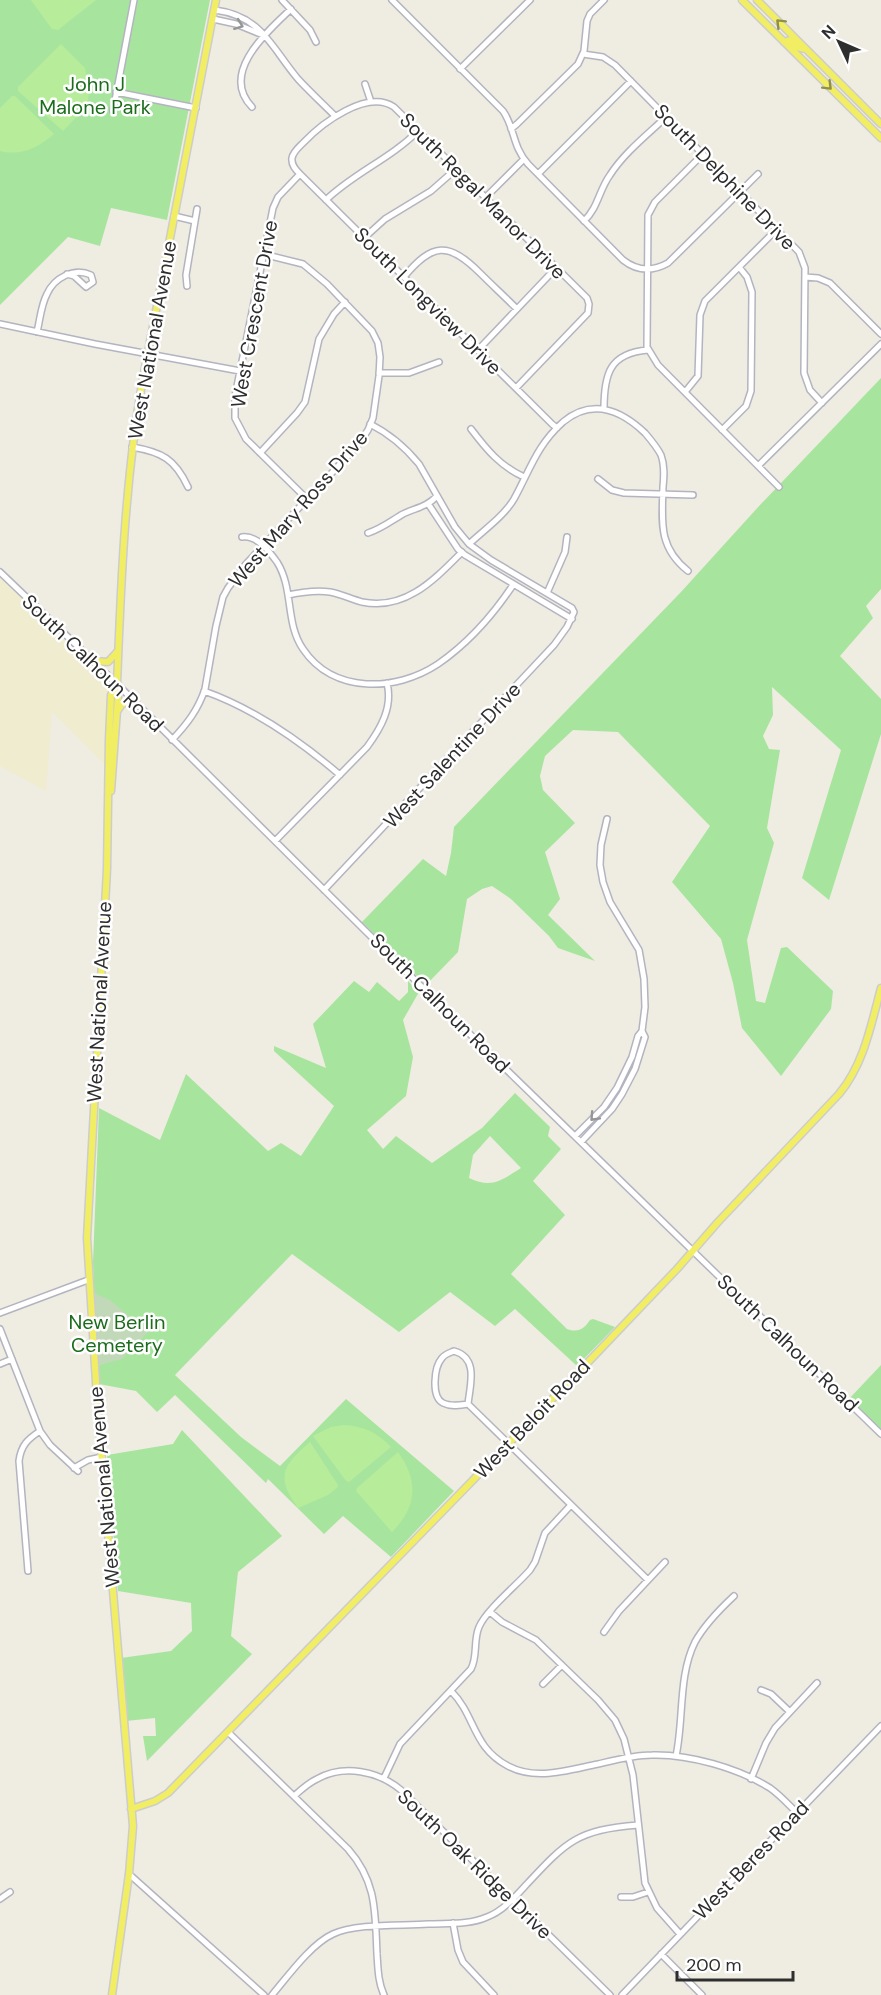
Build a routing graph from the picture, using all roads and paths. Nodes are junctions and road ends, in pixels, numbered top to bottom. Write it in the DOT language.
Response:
graph roads {
  1 [pos="134,0"];
  2 [pos="216,0"];
  3 [pos="282,0"];
  4 [pos="392,0"];
  5 [pos="403,0"];
  6 [pos="530,0"];
  7 [pos="604,0"];
  8 [pos="742,0"];
  9 [pos="757,0"];
  10 [pos="398,6"];
  11 [pos="291,9"];
  12 [pos="215,10"];
  13 [pos="213,20"];
  14 [pos="263,35"];
  15 [pos="316,42"];
  16 [pos="784,42"];
  17 [pos="806,49"];
  18 [pos="795,53"];
  19 [pos="583,54"];
  20 [pos="817,60"];
  21 [pos="460,69"];
  22 [pos="631,81"];
  23 [pos="365,84"];
  24 [pos="116,92"];
  25 [pos="371,102"];
  26 [pos="252,106"];
  27 [pos="196,108"];
  28 [pos="112,111"];
  29 [pos="335,116"];
  30 [pos="666,117"];
  31 [pos="881,124"];
  32 [pos="511,129"];
  33 [pos="418,131"];
  34 [pos="881,138"];
  35 [pos="703,154"];
  36 [pos="524,159"];
  37 [pos="456,169"];
  38 [pos="300,174"];
  39 [pos="538,174"];
  40 [pos="758,174"];
  41 [pos="740,192"];
  42 [pos="485,198"];
  43 [pos="326,200"];
  44 [pos="197,210"];
  45 [pos="174,216"];
  46 [pos="195,221"];
  47 [pos="585,221"];
  48 [pos="777,229"];
  49 [pos="364,238"];
  50 [pos="263,254"];
  51 [pos="738,267"];
  52 [pos="556,268"];
  53 [pos="647,269"];
  54 [pos="67,274"];
  55 [pos="404,277"];
  56 [pos="805,277"];
  57 [pos="187,286"];
  58 [pos="345,302"];
  59 [pos="517,309"];
  60 [pos="0,324"];
  61 [pos="37,332"];
  62 [pos="881,334"];
  63 [pos="881,344"];
  64 [pos="478,350"];
  65 [pos="648,350"];
  66 [pos="147,354"];
  67 [pos="439,362"];
  68 [pos="240,371"];
  69 [pos="380,373"];
  70 [pos="516,388"];
  71 [pos="685,392"];
  72 [pos="822,403"];
  73 [pos="604,409"];
  74 [pos="370,424"];
  75 [pos="557,428"];
  76 [pos="471,429"];
  77 [pos="722,430"];
  78 [pos="132,447"];
  79 [pos="260,453"];
  80 [pos="758,466"];
  81 [pos="524,477"];
  82 [pos="597,479"];
  83 [pos="188,487"];
  84 [pos="779,487"];
  85 [pos="663,495"];
  86 [pos="693,495"];
  87 [pos="437,496"];
  88 [pos="308,499"];
  89 [pos="429,505"];
  90 [pos="368,533"];
  91 [pos="242,537"];
  92 [pos="567,537"];
  93 [pos="469,544"];
  94 [pos="263,546"];
  95 [pos="462,552"];
  96 [pos="688,571"];
  97 [pos="0,572"];
  98 [pos="513,585"];
  99 [pos="548,593"];
  100 [pos="288,595"];
  101 [pos="573,617"];
  102 [pos="118,651"];
  103 [pos="94,662"];
  104 [pos="387,683"];
  105 [pos="117,684"];
  106 [pos="204,691"];
  107 [pos="134,701"];
  108 [pos="117,713"];
  109 [pos="172,740"];
  110 [pos="340,775"];
  111 [pos="109,797"];
  112 [pos="607,819"];
  113 [pos="275,841"];
  114 [pos="324,890"];
  115 [pos="881,988"];
  116 [pos="642,1031"];
  117 [pos="630,1061"];
  118 [pos="637,1064"];
  119 [pos="616,1090"];
  120 [pos="622,1094"];
  121 [pos="575,1136"];
  122 [pos="581,1142"];
  123 [pos="693,1250"];
  124 [pos="88,1280"];
  125 [pos="0,1313"];
  126 [pos="0,1329"];
  127 [pos="12,1359"];
  128 [pos="0,1364"];
  129 [pos="468,1404"];
  130 [pos="40,1431"];
  131 [pos="881,1434"];
  132 [pos="508,1444"];
  133 [pos="102,1457"];
  134 [pos="571,1505"];
  135 [pos="665,1562"];
  136 [pos="28,1571"];
  137 [pos="648,1580"];
  138 [pos="734,1596"];
  139 [pos="480,1611"];
  140 [pos="488,1614"];
  141 [pos="604,1632"];
  142 [pos="562,1665"];
  143 [pos="817,1683"];
  144 [pos="543,1684"];
  145 [pos="760,1690"];
  146 [pos="451,1691"];
  147 [pos="790,1712"];
  148 [pos="881,1726"];
  149 [pos="228,1732"];
  150 [pos="676,1756"];
  151 [pos="629,1758"];
  152 [pos="384,1778"];
  153 [pos="751,1779"];
  154 [pos="294,1796"];
  155 [pos="131,1809"];
  156 [pos="797,1813"];
  157 [pos="638,1825"];
  158 [pos="129,1874"];
  159 [pos="10,1892"];
  160 [pos="648,1892"];
  161 [pos="621,1897"];
  162 [pos="0,1899"];
  163 [pos="512,1899"];
  164 [pos="453,1923"];
  165 [pos="376,1927"];
  166 [pos="680,1934"];
  167 [pos="661,1954"];
  168 [pos="112,1995"];
  169 [pos="264,1995"];
  170 [pos="272,1995"];
  171 [pos="384,1995"];
  172 [pos="494,1995"];
  173 [pos="610,1995"];
  174 [pos="622,1995"];
  175 [pos="702,1995"];
  1 -- 24 [label="street"];
  2 -- 12 [label="main road, West National Avenue"];
  3 -- 11 [label="street"];
  4 -- 10 [label="street"];
  5 -- 10 [label="street"];
  6 -- 21 [label="street"];
  7 -- 19 [label="street"];
  8 -- 16 [label="main road"];
  17 -- 9 [label="main road, one-way"];
  10 -- 21 [label="street"];
  11 -- 14 [label="street"];
  11 -- 15 [label="street"];
  12 -- 13 [label="main road, West National Avenue"];
  12 -- 14 [label="street"];
  13 -- 14 [label="street, one-way"];
  13 -- 27 [label="main road, West National Avenue"];
  14 -- 26 [label="street"];
  14 -- 29 [label="street"];
  16 -- 17 [label="main road"];
  16 -- 18 [label="main road"];
  17 -- 20 [label="main road"];
  18 -- 20 [label="main road"];
  18 -- 34 [label="main road, one-way"];
  19 -- 22 [label="street, South Delphine Drive"];
  19 -- 32 [label="street"];
  20 -- 31 [label="main road"];
  21 -- 32 [label="street"];
  22 -- 30 [label="street, South Delphine Drive"];
  22 -- 39 [label="street"];
  23 -- 25 [label="street"];
  24 -- 27 [label="street"];
  24 -- 28 [label="street"];
  25 -- 29 [label="street"];
  25 -- 33 [label="street, South Regal Manor Drive"];
  27 -- 45 [label="main road, West National Avenue"];
  29 -- 38 [label="street"];
  30 -- 35 [label="street, South Delphine Drive"];
  30 -- 47 [label="street"];
  32 -- 36 [label="street"];
  33 -- 37 [label="street, South Regal Manor Drive"];
  33 -- 43 [label="street"];
  35 -- 41 [label="street, South Delphine Drive"];
  35 -- 53 [label="street"];
  36 -- 39 [label="street"];
  36 -- 42 [label="street"];
  37 -- 42 [label="street, South Regal Manor Drive"];
  37 -- 49 [label="street"];
  38 -- 43 [label="street, South Longview Drive"];
  38 -- 50 [label="street, West Crescent Drive"];
  39 -- 47 [label="street"];
  40 -- 41 [label="street"];
  41 -- 48 [label="street, South Delphine Drive"];
  41 -- 53 [label="street"];
  42 -- 52 [label="street, South Regal Manor Drive"];
  43 -- 49 [label="street, South Longview Drive"];
  44 -- 46 [label="street"];
  45 -- 46 [label="street"];
  45 -- 66 [label="main road, West National Avenue"];
  46 -- 57 [label="street"];
  47 -- 53 [label="street"];
  48 -- 51 [label="street"];
  48 -- 56 [label="street, South Delphine Drive"];
  49 -- 55 [label="street, South Longview Drive"];
  50 -- 58 [label="street, West Mary Ross Drive"];
  50 -- 68 [label="street, West Crescent Drive"];
  51 -- 71 [label="street"];
  51 -- 77 [label="street"];
  52 -- 59 [label="street"];
  52 -- 70 [label="street, South Regal Manor Drive"];
  53 -- 65 [label="street"];
  54 -- 61 [label="street"];
  55 -- 59 [label="street"];
  55 -- 64 [label="street, South Longview Drive"];
  56 -- 62 [label="street"];
  56 -- 72 [label="street, South Delphine Drive"];
  58 -- 69 [label="street, West Mary Ross Drive"];
  58 -- 79 [label="street"];
  59 -- 64 [label="street"];
  60 -- 61 [label="street"];
  61 -- 66 [label="street"];
  63 -- 72 [label="street"];
  64 -- 70 [label="street, South Longview Drive"];
  65 -- 71 [label="street"];
  65 -- 73 [label="street"];
  66 -- 68 [label="street"];
  66 -- 78 [label="main road, West National Avenue"];
  67 -- 69 [label="street"];
  68 -- 79 [label="street, West Crescent Drive"];
  69 -- 74 [label="street, West Mary Ross Drive"];
  70 -- 75 [label="street, South Longview Drive"];
  71 -- 77 [label="street"];
  72 -- 80 [label="street"];
  73 -- 75 [label="street"];
  73 -- 85 [label="street"];
  74 -- 87 [label="street"];
  74 -- 88 [label="street, West Mary Ross Drive"];
  75 -- 81 [label="street"];
  76 -- 81 [label="street"];
  77 -- 80 [label="street"];
  78 -- 83 [label="street"];
  78 -- 102 [label="main road, West National Avenue"];
  79 -- 88 [label="street"];
  80 -- 84 [label="street"];
  81 -- 93 [label="street"];
  82 -- 85 [label="street"];
  85 -- 86 [label="street"];
  85 -- 96 [label="street"];
  87 -- 89 [label="street"];
  87 -- 93 [label="street"];
  88 -- 94 [label="street, West Mary Ross Drive"];
  89 -- 90 [label="street"];
  89 -- 95 [label="street"];
  91 -- 94 [label="street"];
  92 -- 99 [label="street"];
  93 -- 99 [label="street"];
  94 -- 100 [label="street"];
  94 -- 106 [label="street, West Mary Ross Drive"];
  95 -- 98 [label="street"];
  95 -- 100 [label="street"];
  97 -- 103 [label="street, South Calhoun Road"];
  98 -- 101 [label="street"];
  98 -- 104 [label="street"];
  99 -- 101 [label="street"];
  100 -- 104 [label="street"];
  101 -- 114 [label="street, West Salentine Drive"];
  102 -- 103 [label="main road"];
  102 -- 105 [label="main road, West National Avenue"];
  103 -- 105 [label="street, South Calhoun Road"];
  104 -- 110 [label="street"];
  105 -- 107 [label="street, South Calhoun Road"];
  105 -- 108 [label="main road, West National Avenue"];
  105 -- 111 [label="main road, West National Avenue"];
  106 -- 109 [label="street, West Mary Ross Drive"];
  106 -- 110 [label="street"];
  107 -- 108 [label="main road"];
  107 -- 109 [label="street, South Calhoun Road"];
  108 -- 111 [label="main road, West National Avenue"];
  109 -- 113 [label="street, South Calhoun Road"];
  110 -- 113 [label="street"];
  111 -- 124 [label="main road, West National Avenue"];
  112 -- 116 [label="street"];
  113 -- 114 [label="street, South Calhoun Road"];
  114 -- 121 [label="street, South Calhoun Road"];
  115 -- 123 [label="main road, West Beloit Road"];
  116 -- 117 [label="street"];
  116 -- 118 [label="street"];
  117 -- 118 [label="street"];
  117 -- 119 [label="street"];
  118 -- 120 [label="street"];
  119 -- 120 [label="street"];
  119 -- 121 [label="street, one-way"];
  120 -- 122 [label="street"];
  121 -- 122 [label="street, South Calhoun Road"];
  122 -- 123 [label="street, South Calhoun Road"];
  123 -- 131 [label="street, South Calhoun Road"];
  123 -- 132 [label="main road, West Beloit Road"];
  124 -- 125 [label="street"];
  124 -- 133 [label="main road, West National Avenue"];
  126 -- 127 [label="street"];
  127 -- 128 [label="street"];
  127 -- 130 [label="street"];
  129 -- 129 [label="street"];
  129 -- 132 [label="street"];
  130 -- 133 [label="street"];
  130 -- 136 [label="street"];
  132 -- 134 [label="street"];
  132 -- 149 [label="main road, West Beloit Road"];
  133 -- 155 [label="main road, West National Avenue"];
  134 -- 137 [label="street"];
  134 -- 140 [label="street"];
  135 -- 137 [label="street"];
  137 -- 141 [label="street"];
  138 -- 150 [label="street"];
  139 -- 140 [label="street"];
  140 -- 142 [label="street"];
  140 -- 146 [label="street"];
  142 -- 144 [label="street"];
  142 -- 151 [label="street"];
  143 -- 147 [label="street"];
  145 -- 147 [label="street"];
  146 -- 151 [label="street"];
  146 -- 152 [label="street"];
  147 -- 153 [label="street"];
  148 -- 156 [label="street, West Beres Road"];
  149 -- 154 [label="street"];
  149 -- 155 [label="main road, West Beloit Road"];
  150 -- 151 [label="street"];
  150 -- 153 [label="street"];
  151 -- 157 [label="street"];
  152 -- 154 [label="street, South Oak Ridge Drive"];
  152 -- 163 [label="street, South Oak Ridge Drive"];
  153 -- 156 [label="street"];
  154 -- 165 [label="street"];
  155 -- 158 [label="main road, West National Avenue"];
  156 -- 166 [label="street, West Beres Road"];
  157 -- 160 [label="street"];
  157 -- 163 [label="street"];
  158 -- 168 [label="main road, West National Avenue"];
  158 -- 169 [label="street"];
  159 -- 162 [label="street"];
  160 -- 161 [label="street"];
  160 -- 166 [label="street"];
  163 -- 164 [label="street"];
  163 -- 173 [label="street, South Oak Ridge Drive"];
  164 -- 165 [label="street"];
  164 -- 172 [label="street"];
  165 -- 170 [label="street"];
  165 -- 171 [label="street"];
  166 -- 167 [label="street, West Beres Road"];
  167 -- 174 [label="street, West Beres Road"];
  167 -- 175 [label="street"];
}
